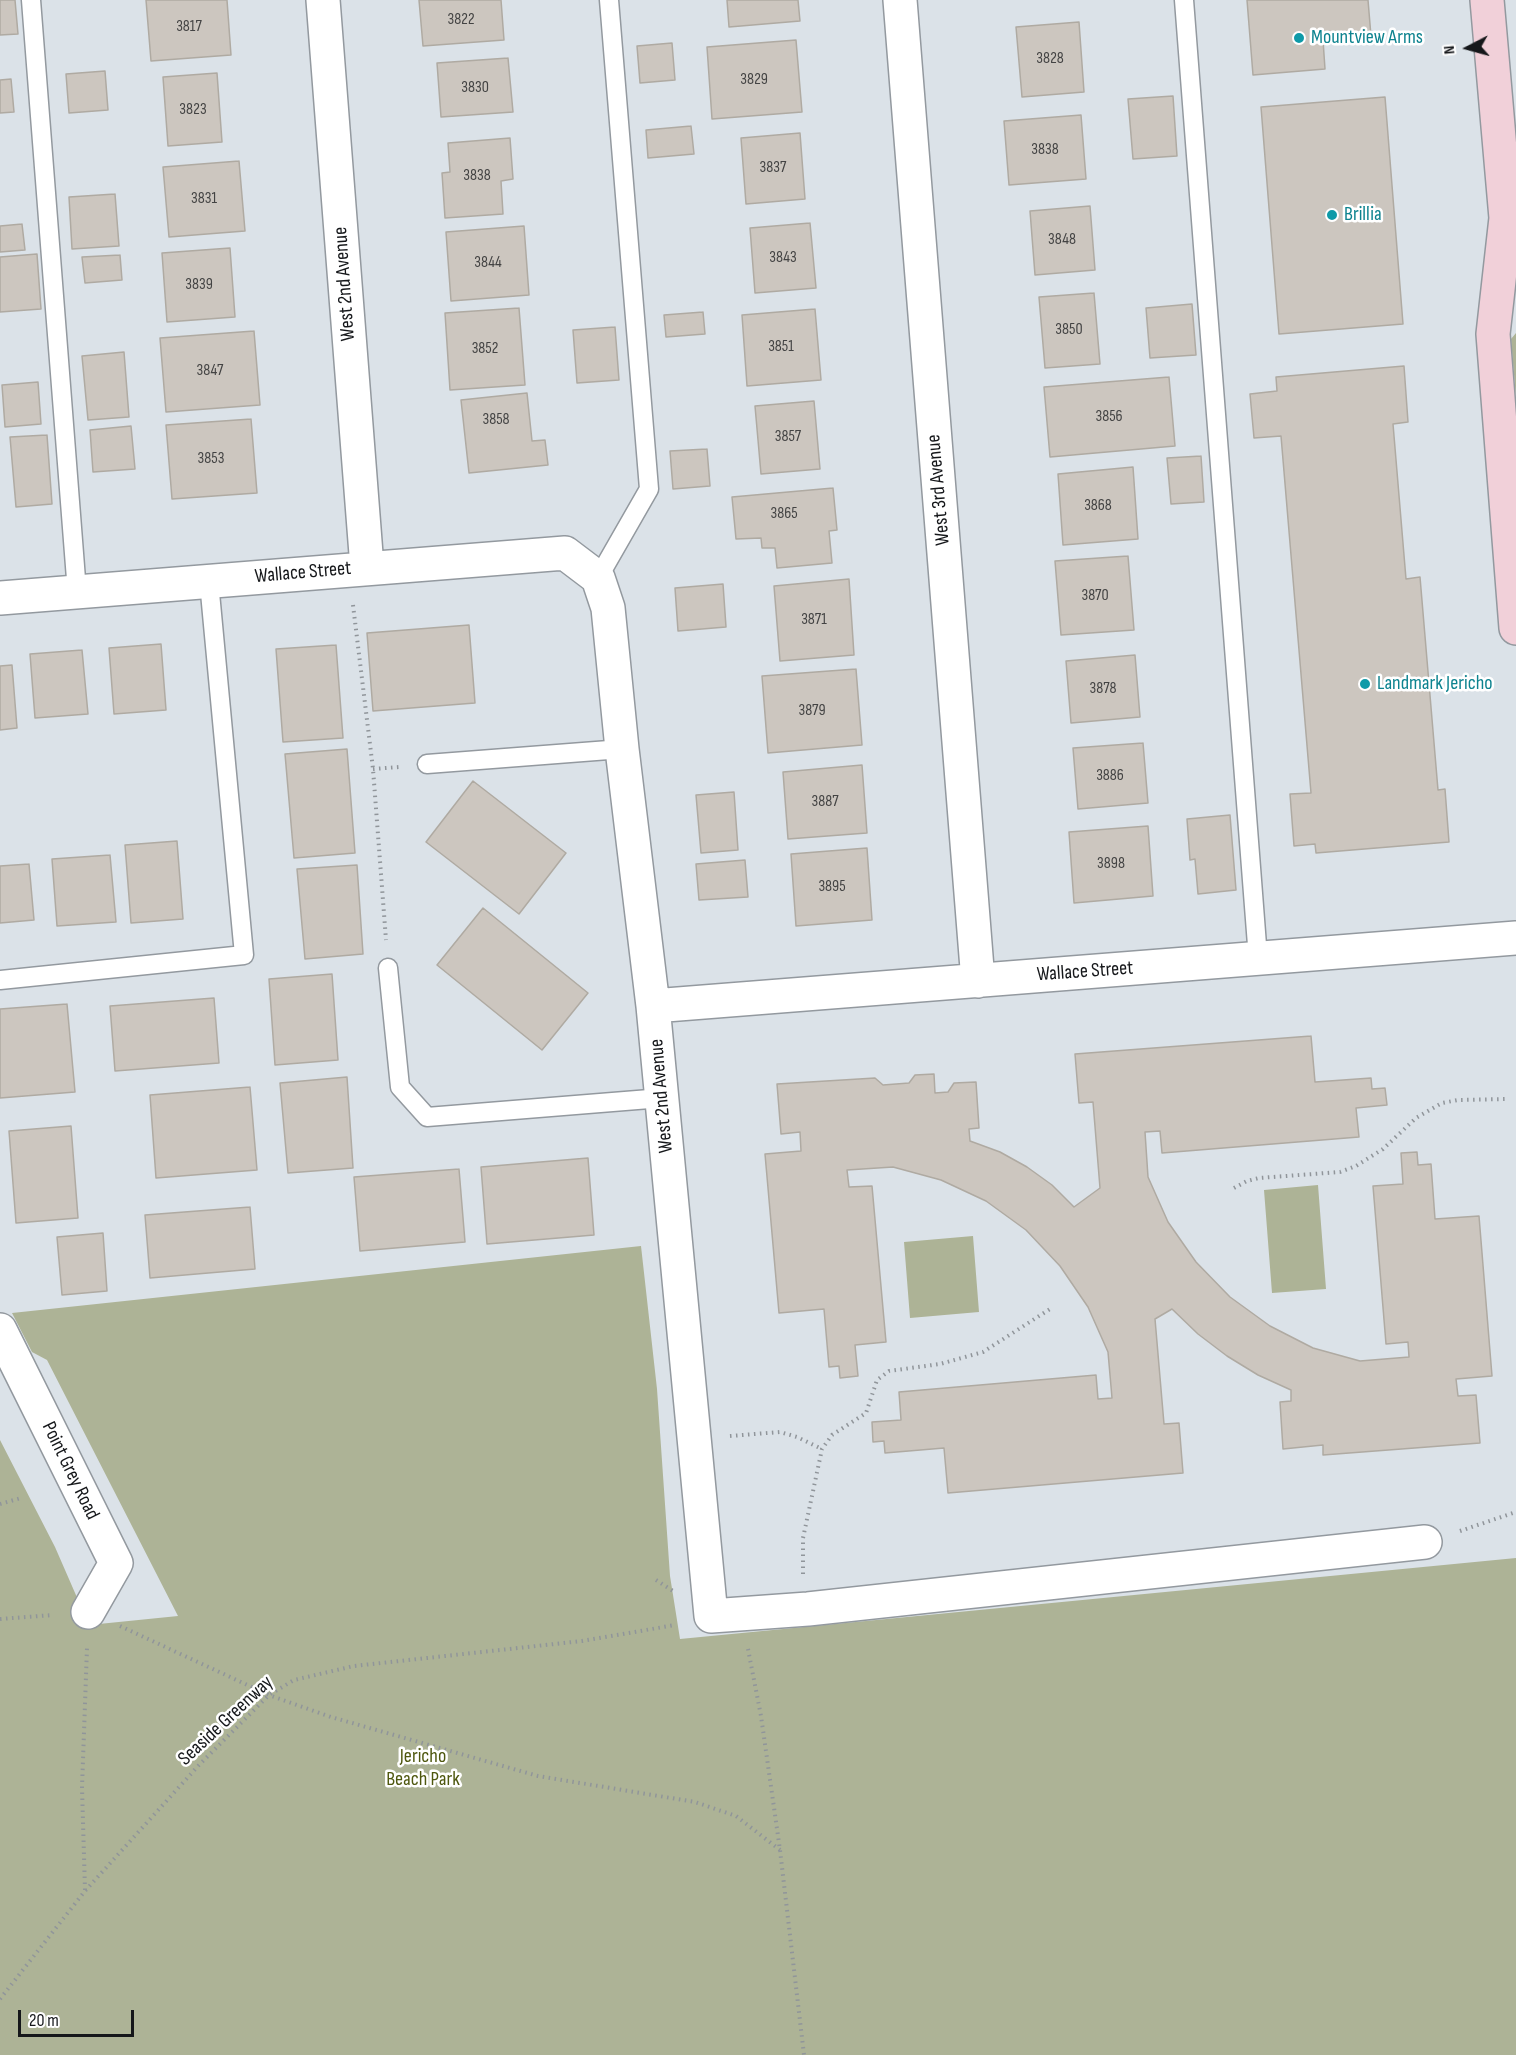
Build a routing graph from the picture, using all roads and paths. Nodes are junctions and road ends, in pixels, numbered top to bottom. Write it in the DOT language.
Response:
graph roads {
  1 [pos="31,0"];
  2 [pos="323,0"];
  3 [pos="609,0"];
  4 [pos="900,0"];
  5 [pos="1184,0"];
  6 [pos="1487,0"];
  7 [pos="1511,232"];
  8 [pos="367,567"];
  9 [pos="598,578"];
  10 [pos="209,582"];
  11 [pos="77,592"];
  12 [pos="0,598"];
  13 [pos="352,601"];
  14 [pos="1516,628"];
  15 [pos="622,749"];
  16 [pos="427,764"];
  17 [pos="1516,938"];
  18 [pos="1258,958"];
  19 [pos="388,968"];
  20 [pos="0,980"];
  21 [pos="978,981"];
  22 [pos="653,1006"];
  23 [pos="662,1098"];
  24 [pos="1507,1099"];
  25 [pos="1234,1188"];
  26 [pos="1050,1309"];
  27 [pos="0,1330"];
  28 [pos="694,1439"];
  29 [pos="822,1449"];
  30 [pos="21,1498"];
  31 [pos="0,1504"];
  32 [pos="1516,1512"];
  33 [pos="1425,1542"];
  34 [pos="808,1609"];
  35 [pos="88,1612"];
  36 [pos="711,1616"];
  37 [pos="0,1619"];
  38 [pos="269,1695"];
  39 [pos="780,1850"];
  40 [pos="85,1891"];
  41 [pos="0,1999"];
  42 [pos="804,2055"];
  1 -- 11 [label="lane"];
  2 -- 8 [label="street, West 2nd Avenue"];
  3 -- 9 [label="lane"];
  4 -- 21 [label="street, West 3rd Avenue"];
  5 -- 18 [label="lane"];
  6 -- 7 [label="main road"];
  7 -- 14 [label="main road"];
  8 -- 9 [label="street, Wallace Street"];
  8 -- 10 [label="street, Wallace Street"];
  9 -- 15 [label="street, West 2nd Avenue"];
  10 -- 11 [label="street, Wallace Street"];
  10 -- 20 [label="lane"];
  11 -- 12 [label="street, Wallace Street"];
  13 -- 19 [label="path"];
  15 -- 16 [label="lane"];
  15 -- 22 [label="street, West 2nd Avenue"];
  17 -- 18 [label="street, Wallace Street"];
  18 -- 21 [label="street, Wallace Street"];
  19 -- 23 [label="lane"];
  21 -- 22 [label="street, Wallace Street"];
  22 -- 23 [label="street, West 2nd Avenue"];
  23 -- 28 [label="street, West 2nd Avenue"];
  24 -- 25 [label="path"];
  26 -- 29 [label="path"];
  27 -- 35 [label="street, Point Grey Road"];
  28 -- 29 [label="path"];
  28 -- 36 [label="street, West 2nd Avenue"];
  29 -- 34 [label="path"];
  30 -- 31 [label="path"];
  32 -- 33 [label="path"];
  33 -- 34 [label="street"];
  34 -- 36 [label="street"];
  35 -- 37 [label="path"];
  35 -- 38 [label="path"];
  35 -- 40 [label="path"];
  36 -- 38 [label="path, Seaside Greenway"];
  36 -- 39 [label="path"];
  38 -- 39 [label="path"];
  38 -- 40 [label="path, Seaside Greenway"];
  39 -- 42 [label="path"];
  40 -- 41 [label="path, Seaside Greenway"];
}
